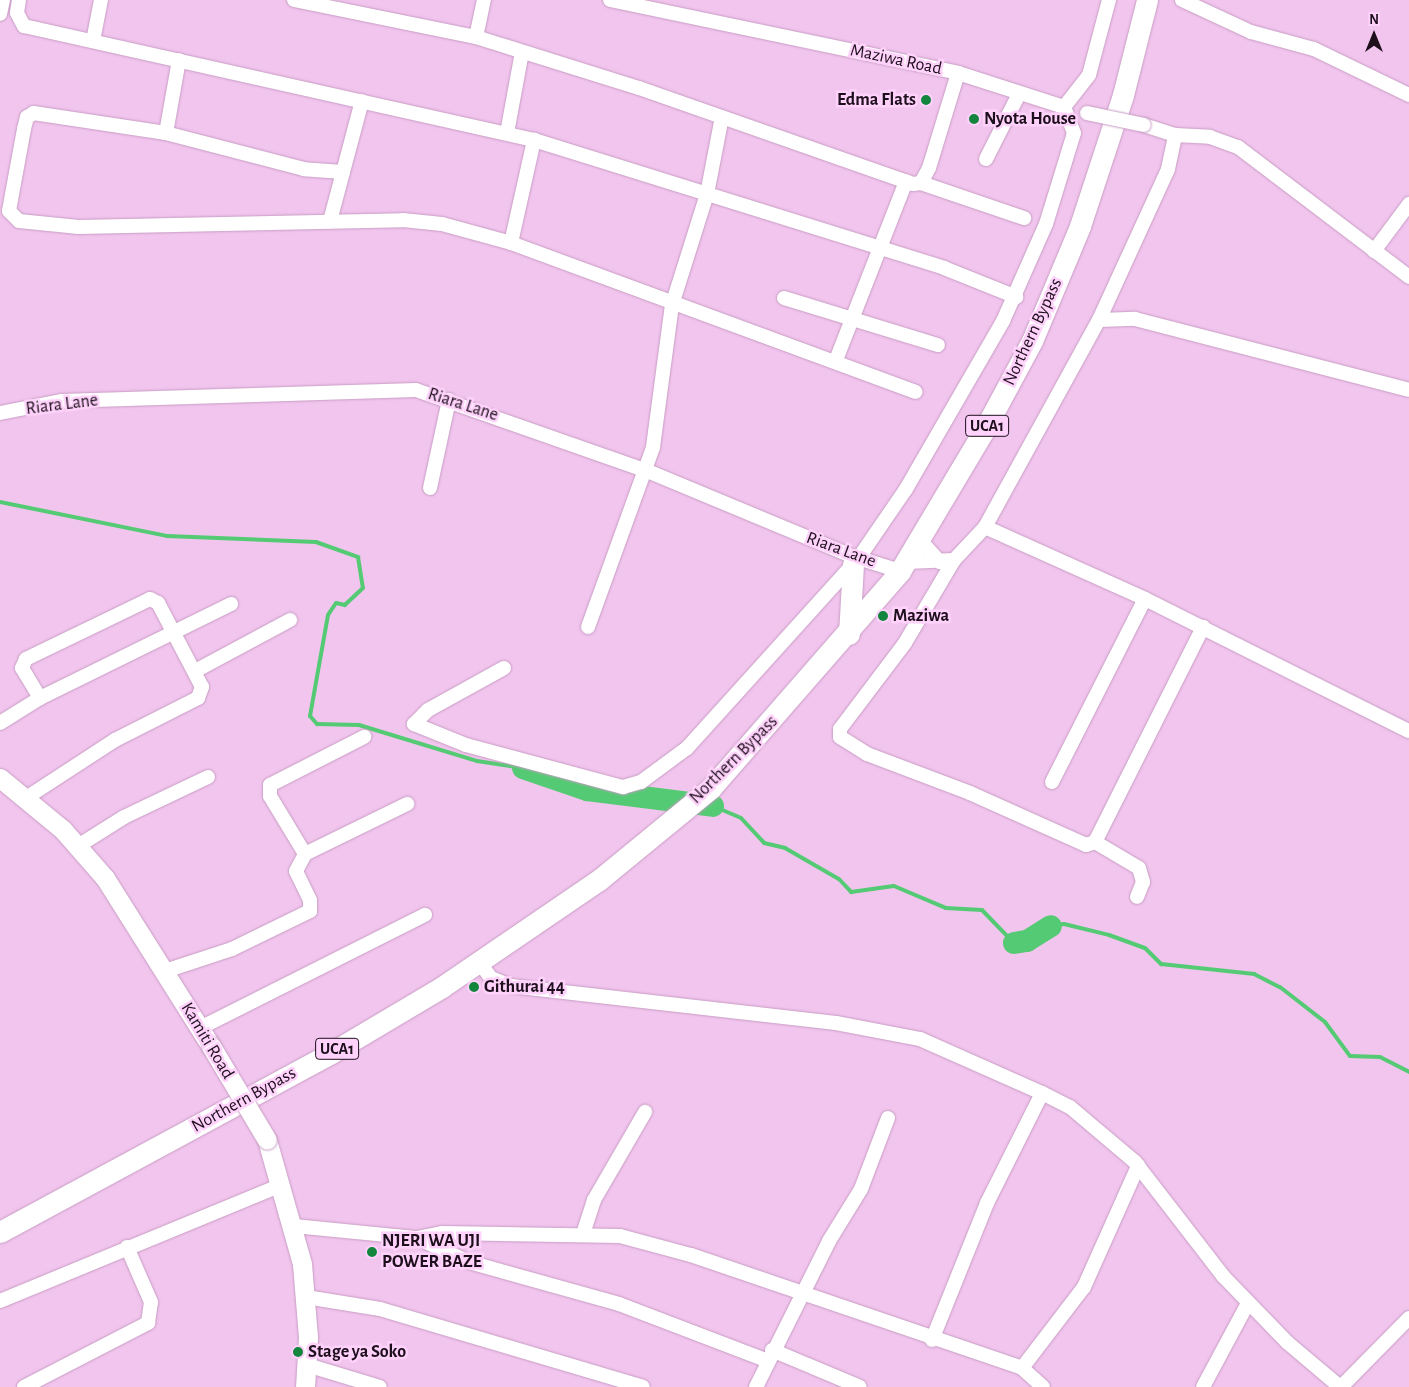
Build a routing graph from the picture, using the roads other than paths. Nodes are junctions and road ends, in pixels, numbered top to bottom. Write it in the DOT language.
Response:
graph roads {
  1 [pos="3,0"];
  2 [pos="19,0"];
  3 [pos="102,0"];
  4 [pos="294,0"];
  5 [pos="484,0"];
  6 [pos="612,0"];
  7 [pos="1109,0"];
  8 [pos="1147,0"];
  9 [pos="1182,0"];
  10 [pos="0,14"];
  11 [pos="476,38"];
  12 [pos="93,41"];
  13 [pos="522,52"];
  14 [pos="180,60"];
  15 [pos="958,73"];
  16 [pos="1019,94"];
  17 [pos="1409,95"];
  18 [pos="362,101"];
  19 [pos="1064,107"];
  20 [pos="722,117"];
  21 [pos="166,133"];
  22 [pos="507,133"];
  23 [pos="1175,135"];
  24 [pos="534,140"];
  25 [pos="986,159"];
  26 [pos="343,172"];
  27 [pos="906,181"];
  28 [pos="921,183"];
  29 [pos="707,194"];
  30 [pos="1409,204"];
  31 [pos="1024,218"];
  32 [pos="330,221"];
  33 [pos="511,242"];
  34 [pos="880,248"];
  35 [pos="1374,251"];
  36 [pos="1409,277"];
  37 [pos="1016,297"];
  38 [pos="784,298"];
  39 [pos="672,305"];
  40 [pos="852,319"];
  41 [pos="1099,320"];
  42 [pos="938,346"];
  43 [pos="836,360"];
  44 [pos="1409,390"];
  45 [pos="915,392"];
  46 [pos="449,400"];
  47 [pos="0,413"];
  48 [pos="645,470"];
  49 [pos="430,488"];
  50 [pos="985,527"];
  51 [pos="920,540"];
  52 [pos="856,561"];
  53 [pos="947,561"];
  54 [pos="903,566"];
  55 [pos="1146,599"];
  56 [pos="231,604"];
  57 [pos="290,620"];
  58 [pos="588,627"];
  59 [pos="1203,627"];
  60 [pos="172,631"];
  61 [pos="848,634"];
  62 [pos="504,668"];
  63 [pos="195,671"];
  64 [pos="40,698"];
  65 [pos="0,723"];
  66 [pos="1409,731"];
  67 [pos="364,737"];
  68 [pos="208,777"];
  69 [pos="0,778"];
  70 [pos="1052,782"];
  71 [pos="26,798"];
  72 [pos="407,804"];
  73 [pos="1095,842"];
  74 [pos="78,846"];
  75 [pos="305,854"];
  76 [pos="1137,897"];
  77 [pos="425,915"];
  78 [pos="480,963"];
  79 [pos="165,971"];
  80 [pos="200,1028"];
  81 [pos="1042,1093"];
  82 [pos="645,1112"];
  83 [pos="888,1118"];
  84 [pos="1138,1166"];
  85 [pos="282,1185"];
  86 [pos="294,1226"];
  87 [pos="0,1232"];
  88 [pos="582,1234"];
  89 [pos="417,1238"];
  90 [pos="127,1247"];
  91 [pos="801,1295"];
  92 [pos="306,1297"];
  93 [pos="0,1302"];
  94 [pos="1248,1302"];
  95 [pos="1409,1318"];
  96 [pos="932,1340"];
  97 [pos="769,1355"];
  98 [pos="307,1365"];
  99 [pos="1022,1368"];
  100 [pos="24,1387"];
  101 [pos="305,1387"];
  102 [pos="380,1387"];
  103 [pos="642,1387"];
  104 [pos="756,1387"];
  105 [pos="860,1387"];
  106 [pos="1043,1387"];
  107 [pos="1203,1387"];
  108 [pos="1338,1387"];
  1 -- 10 [label="street"];
  2 -- 12 [label="street"];
  3 -- 12 [label="street"];
  4 -- 11 [label="street"];
  5 -- 11 [label="street"];
  6 -- 15 [label="street, Maziwa Road"];
  7 -- 19 [label="street"];
  8 -- 51 [label="main road, Northern Bypass / UCA1"];
  9 -- 17 [label="street"];
  11 -- 13 [label="street"];
  12 -- 14 [label="street"];
  13 -- 20 [label="street"];
  13 -- 22 [label="street"];
  14 -- 18 [label="street"];
  14 -- 21 [label="street"];
  15 -- 16 [label="street, Maziwa Road"];
  15 -- 28 [label="street"];
  16 -- 19 [label="street, Maziwa Road"];
  16 -- 25 [label="street"];
  18 -- 22 [label="street"];
  18 -- 26 [label="street"];
  19 -- 23 [label="street, Maziwa Road, bridge"];
  19 -- 37 [label="street"];
  20 -- 27 [label="street"];
  20 -- 29 [label="street"];
  21 -- 26 [label="street"];
  21 -- 32 [label="street"];
  22 -- 24 [label="street"];
  23 -- 35 [label="street, Maziwa Road"];
  23 -- 41 [label="street"];
  24 -- 29 [label="street"];
  24 -- 33 [label="street"];
  26 -- 32 [label="street"];
  27 -- 28 [label="street"];
  27 -- 34 [label="street"];
  28 -- 31 [label="street"];
  29 -- 34 [label="street"];
  29 -- 39 [label="street"];
  30 -- 35 [label="street"];
  32 -- 33 [label="street"];
  33 -- 39 [label="street"];
  34 -- 37 [label="street"];
  34 -- 40 [label="street"];
  35 -- 36 [label="street, Maziwa Road"];
  37 -- 52 [label="street"];
  38 -- 40 [label="street"];
  39 -- 43 [label="street"];
  39 -- 48 [label="street"];
  40 -- 42 [label="street"];
  40 -- 43 [label="street"];
  41 -- 44 [label="street"];
  41 -- 50 [label="street"];
  43 -- 45 [label="street"];
  46 -- 47 [label="street, Riara Lane"];
  46 -- 48 [label="street, Riara Lane"];
  46 -- 49 [label="street"];
  48 -- 52 [label="street, Riara Lane"];
  48 -- 58 [label="street"];
  50 -- 53 [label="street"];
  50 -- 55 [label="street"];
  51 -- 53 [label="street"];
  51 -- 54 [label="main road, Northern Bypass / UCA1"];
  52 -- 54 [label="street, Riara Lane"];
  52 -- 61 [label="main road"];
  52 -- 62 [label="street"];
  53 -- 54 [label="street, Riara Lane"];
  53 -- 73 [label="street"];
  54 -- 61 [label="main road, Northern Bypass / UCA1"];
  55 -- 59 [label="street"];
  55 -- 70 [label="street"];
  56 -- 60 [label="street"];
  57 -- 63 [label="street"];
  59 -- 66 [label="street"];
  59 -- 73 [label="street"];
  60 -- 63 [label="street"];
  60 -- 64 [label="street"];
  60 -- 64 [label="street"];
  61 -- 78 [label="main road, Northern Bypass / UCA1"];
  63 -- 71 [label="street"];
  64 -- 65 [label="street"];
  67 -- 75 [label="street"];
  68 -- 74 [label="street"];
  69 -- 71 [label="main road, Kamiti Road"];
  71 -- 74 [label="main road, Kamiti Road"];
  72 -- 75 [label="street"];
  73 -- 76 [label="street"];
  74 -- 79 [label="main road, Kamiti Road"];
  75 -- 79 [label="street"];
  77 -- 80 [label="street"];
  78 -- 81 [label="street"];
  78 -- 87 [label="main road, Northern Bypass / UCA1"];
  79 -- 80 [label="main road, Kamiti Road"];
  80 -- 85 [label="main road, Kamiti Road, bridge"];
  81 -- 84 [label="street"];
  81 -- 96 [label="street"];
  82 -- 88 [label="street"];
  83 -- 91 [label="street"];
  84 -- 94 [label="street"];
  84 -- 99 [label="street"];
  85 -- 86 [label="main road, Kamiti Road"];
  85 -- 90 [label="street"];
  86 -- 89 [label="street"];
  86 -- 92 [label="main road, Kamiti Road"];
  88 -- 89 [label="street"];
  88 -- 91 [label="street"];
  89 -- 97 [label="street"];
  90 -- 93 [label="street"];
  90 -- 100 [label="street"];
  91 -- 96 [label="street"];
  91 -- 97 [label="street"];
  92 -- 98 [label="main road, Kamiti Road"];
  92 -- 103 [label="street"];
  94 -- 107 [label="street"];
  94 -- 108 [label="street"];
  95 -- 108 [label="street"];
  96 -- 99 [label="street"];
  97 -- 104 [label="street"];
  97 -- 105 [label="street"];
  98 -- 101 [label="main road, Kamiti Road"];
  98 -- 102 [label="street"];
  99 -- 106 [label="street"];
}
